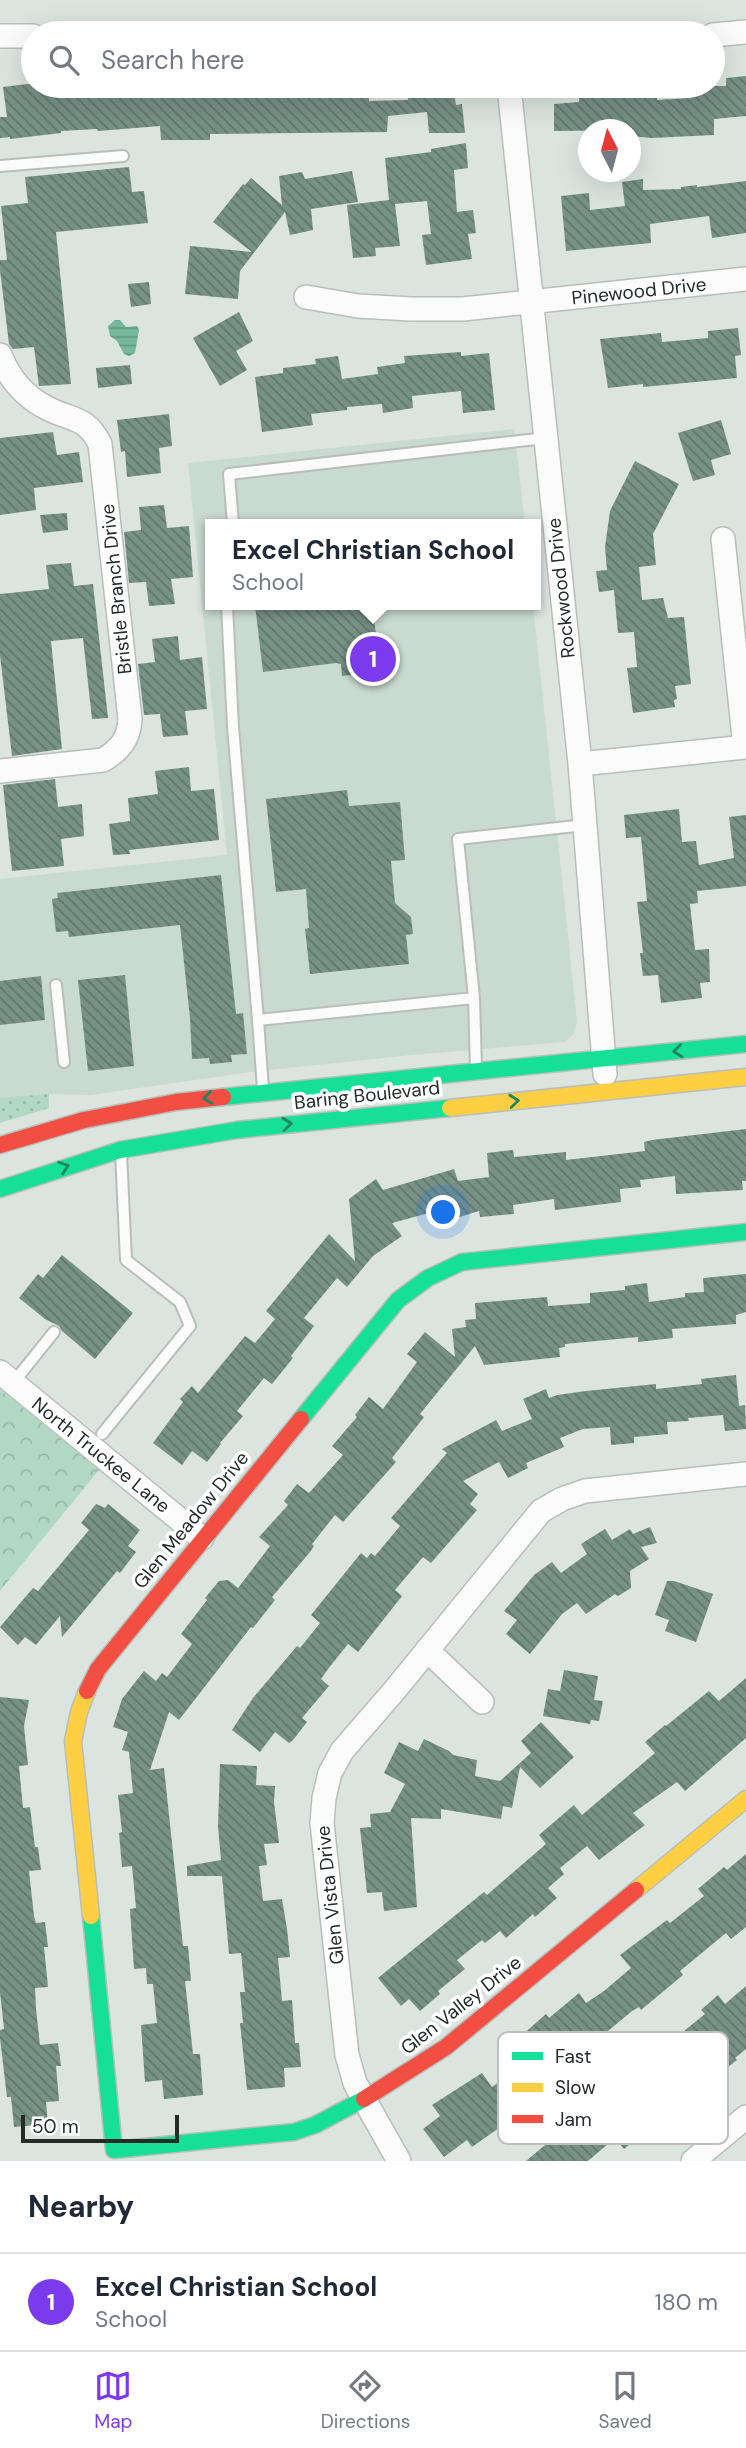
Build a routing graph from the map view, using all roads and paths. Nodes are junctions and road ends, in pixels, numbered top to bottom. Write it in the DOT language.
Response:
graph roads {
  1 [pos="746,32"];
  2 [pos="725,33"];
  3 [pos="0,36"];
  4 [pos="21,36"];
  5 [pos="510,98"];
  6 [pos="123,156"];
  7 [pos="0,166"];
  8 [pos="746,279"];
  9 [pos="306,297"];
  10 [pos="532,302"];
  11 [pos="0,355"];
  12 [pos="546,438"];
  13 [pos="233,519"];
  14 [pos="723,540"];
  15 [pos="227,610"];
  16 [pos="745,747"];
  17 [pos="580,764"];
  18 [pos="0,771"];
  19 [pos="585,825"];
  20 [pos="56,985"];
  21 [pos="474,998"];
  22 [pos="258,1020"];
  23 [pos="746,1044"];
  24 [pos="604,1059"];
  25 [pos="64,1062"];
  26 [pos="476,1071"];
  27 [pos="746,1077"];
  28 [pos="607,1091"];
  29 [pos="263,1092"];
  30 [pos="0,1146"];
  31 [pos="120,1150"];
  32 [pos="0,1189"];
  33 [pos="746,1233"];
  34 [pos="54,1332"];
  35 [pos="7,1377"];
  36 [pos="102,1434"];
  37 [pos="746,1474"];
  38 [pos="202,1538"];
  39 [pos="427,1650"];
  40 [pos="482,1702"];
  41 [pos="746,1799"];
  42 [pos="363,2099"];
  43 [pos="746,2117"];
  44 [pos="728,2132"];
  45 [pos="713,2144"];
  46 [pos="114,2150"];
  47 [pos="399,2161"];
  48 [pos="693,2161"];
  1 -- 2 [label="street"];
  3 -- 4 [label="street"];
  5 -- 10 [label="street, Rockwood Drive"];
  6 -- 7 [label="lane"];
  8 -- 10 [label="street, Pinewood Drive"];
  9 -- 10 [label="street, Pinewood Drive"];
  10 -- 12 [label="street, Rockwood Drive"];
  11 -- 18 [label="street, Bristle Branch Drive"];
  12 -- 13 [label="lane"];
  12 -- 17 [label="street, Rockwood Drive"];
  14 -- 16 [label="street"];
  15 -- 22 [label="lane"];
  16 -- 17 [label="street"];
  17 -- 19 [label="street, Rockwood Drive"];
  19 -- 21 [label="lane"];
  19 -- 24 [label="street, Rockwood Drive"];
  20 -- 25 [label="lane"];
  21 -- 22 [label="lane"];
  21 -- 26 [label="lane"];
  22 -- 29 [label="lane"];
  23 -- 24 [label="street, Baring Boulevard, one-way"];
  24 -- 26 [label="street, Baring Boulevard"];
  24 -- 28 [label="street, Rockwood Drive"];
  26 -- 29 [label="street, Baring Boulevard"];
  27 -- 28 [label="street, Baring Boulevard"];
  31 -- 28 [label="street, Baring Boulevard, one-way"];
  29 -- 30 [label="street, Baring Boulevard, one-way"];
  32 -- 31 [label="street, Baring Boulevard, one-way"];
  31 -- 36 [label="lane"];
  33 -- 38 [label="street, Glen Meadow Drive"];
  34 -- 35 [label="lane"];
  35 -- 38 [label="street, North Truckee Lane"];
  37 -- 39 [label="street, Glen Vista Drive"];
  38 -- 46 [label="street, Glen Meadow Drive"];
  39 -- 40 [label="street"];
  39 -- 42 [label="street, Glen Vista Drive"];
  41 -- 42 [label="street, Glen Valley Drive"];
  42 -- 46 [label="street, Glen Valley Drive"];
  42 -- 47 [label="street, Glen Vista Drive"];
  43 -- 44 [label="street"];
  45 -- 48 [label="street"];
}
